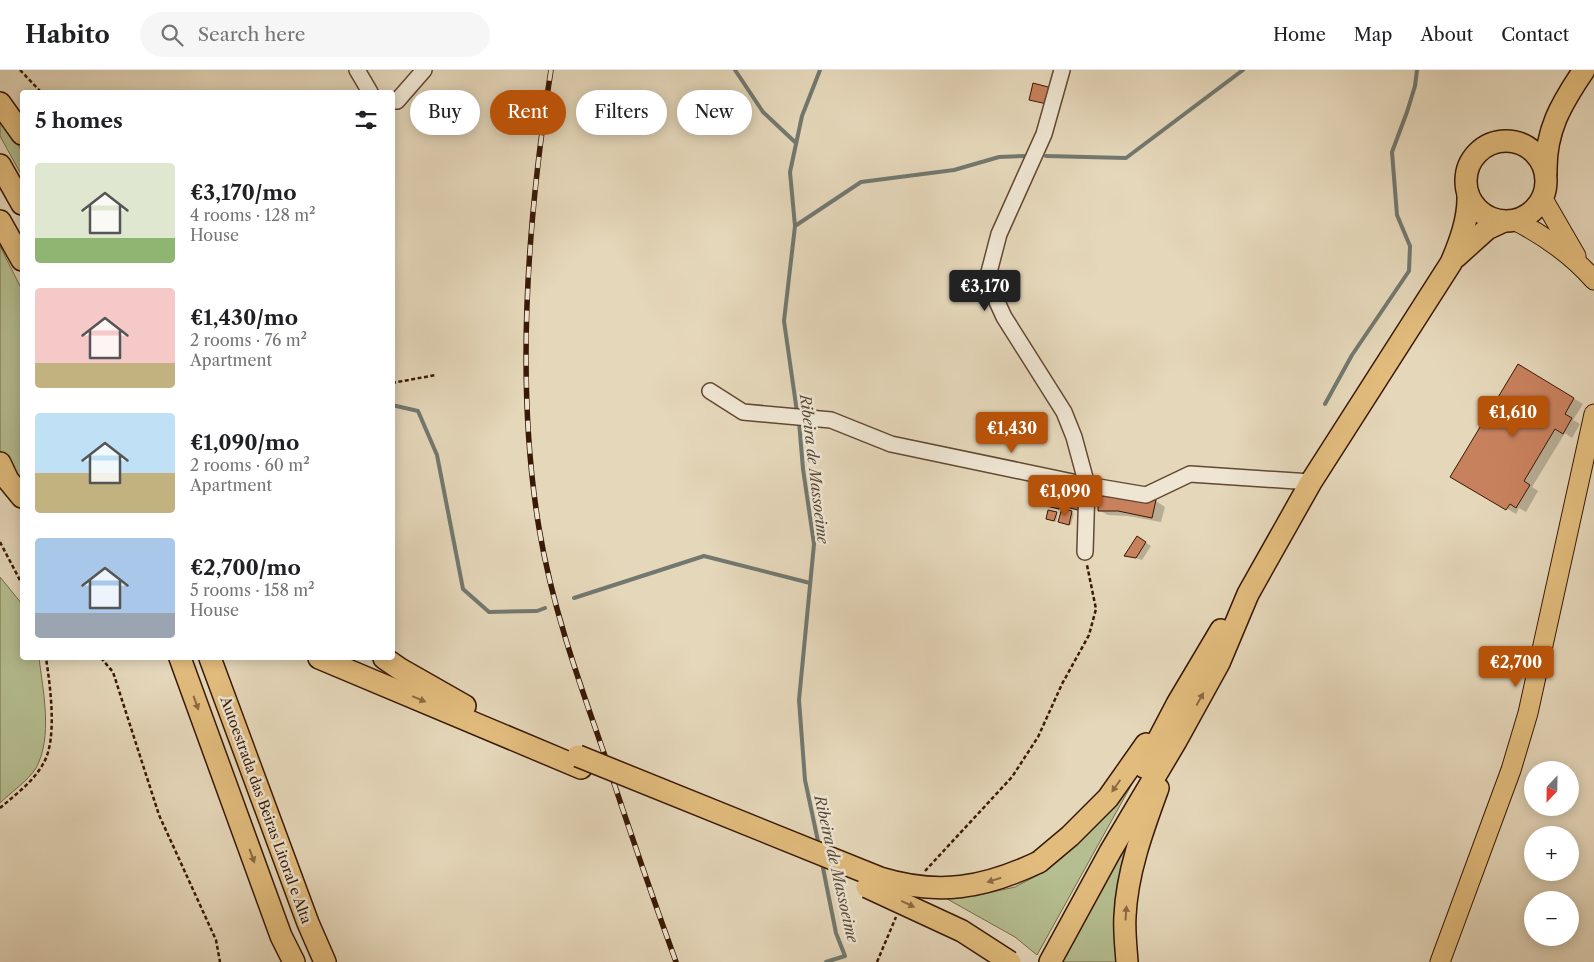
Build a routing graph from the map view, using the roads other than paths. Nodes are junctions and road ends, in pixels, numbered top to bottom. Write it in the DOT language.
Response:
graph roads {
  1 [pos="357,70"];
  2 [pos="424,70"];
  3 [pos="1062,70"];
  4 [pos="1584,70"];
  5 [pos="369,90"];
  6 [pos="395,101"];
  7 [pos="0,103"];
  8 [pos="1559,108"];
  9 [pos="20,131"];
  10 [pos="1511,141"];
  11 [pos="0,165"];
  12 [pos="1546,173"];
  13 [pos="1468,194"];
  14 [pos="1543,199"];
  15 [pos="20,200"];
  16 [pos="0,221"];
  17 [pos="1509,221"];
  18 [pos="20,256"];
  19 [pos="1451,263"];
  20 [pos="1581,265"];
  21 [pos="1594,280"];
  22 [pos="710,391"];
  23 [pos="1594,414"];
  24 [pos="0,463"];
  25 [pos="1311,482"];
  26 [pos="1086,485"];
  27 [pos="20,495"];
  28 [pos="1086,552"];
  29 [pos="1248,594"];
  30 [pos="181,660"];
  31 [pos="211,660"];
  32 [pos="324,660"];
  33 [pos="387,660"];
  34 [pos="1177,704"];
  35 [pos="1176,742"];
  36 [pos="580,762"];
  37 [pos="294,962"];
  38 [pos="325,962"];
  39 [pos="1010,962"];
  40 [pos="1038,962"];
  41 [pos="1050,962"];
  42 [pos="1127,962"];
  43 [pos="1440,962"];
  1 -- 5 [label="street"];
  2 -- 6 [label="street"];
  3 -- 26 [label="street"];
  4 -- 8 [label="highway"];
  7 -- 9 [label="highway"];
  8 -- 10 [label="highway"];
  8 -- 12 [label="highway"];
  10 -- 12 [label="highway"];
  10 -- 13 [label="highway"];
  11 -- 15 [label="highway"];
  12 -- 14 [label="highway"];
  13 -- 17 [label="highway"];
  13 -- 19 [label="highway"];
  14 -- 17 [label="highway"];
  14 -- 20 [label="main road"];
  16 -- 18 [label="highway"];
  17 -- 19 [label="highway"];
  17 -- 20 [label="main road"];
  19 -- 25 [label="highway"];
  20 -- 21 [label="main road"];
  22 -- 26 [label="street"];
  23 -- 43 [label="main road"];
  24 -- 27 [label="highway"];
  25 -- 26 [label="street"];
  25 -- 29 [label="highway"];
  26 -- 28 [label="street"];
  29 -- 34 [label="highway"];
  35 -- 29 [label="highway, one-way"];
  30 -- 37 [label="highway, Autoestrada das Beiras Litoral e Alta, one-way"];
  31 -- 38 [label="highway, Autoestrada das Beiras Litoral e Alta"];
  32 -- 36 [label="highway, one-way"];
  33 -- 36 [label="highway"];
  34 -- 36 [label="highway, one-way, bridge"];
  34 -- 40 [label="highway"];
  35 -- 41 [label="highway"];
  42 -- 35 [label="highway, one-way"];
  36 -- 39 [label="highway, one-way, bridge"];
}
